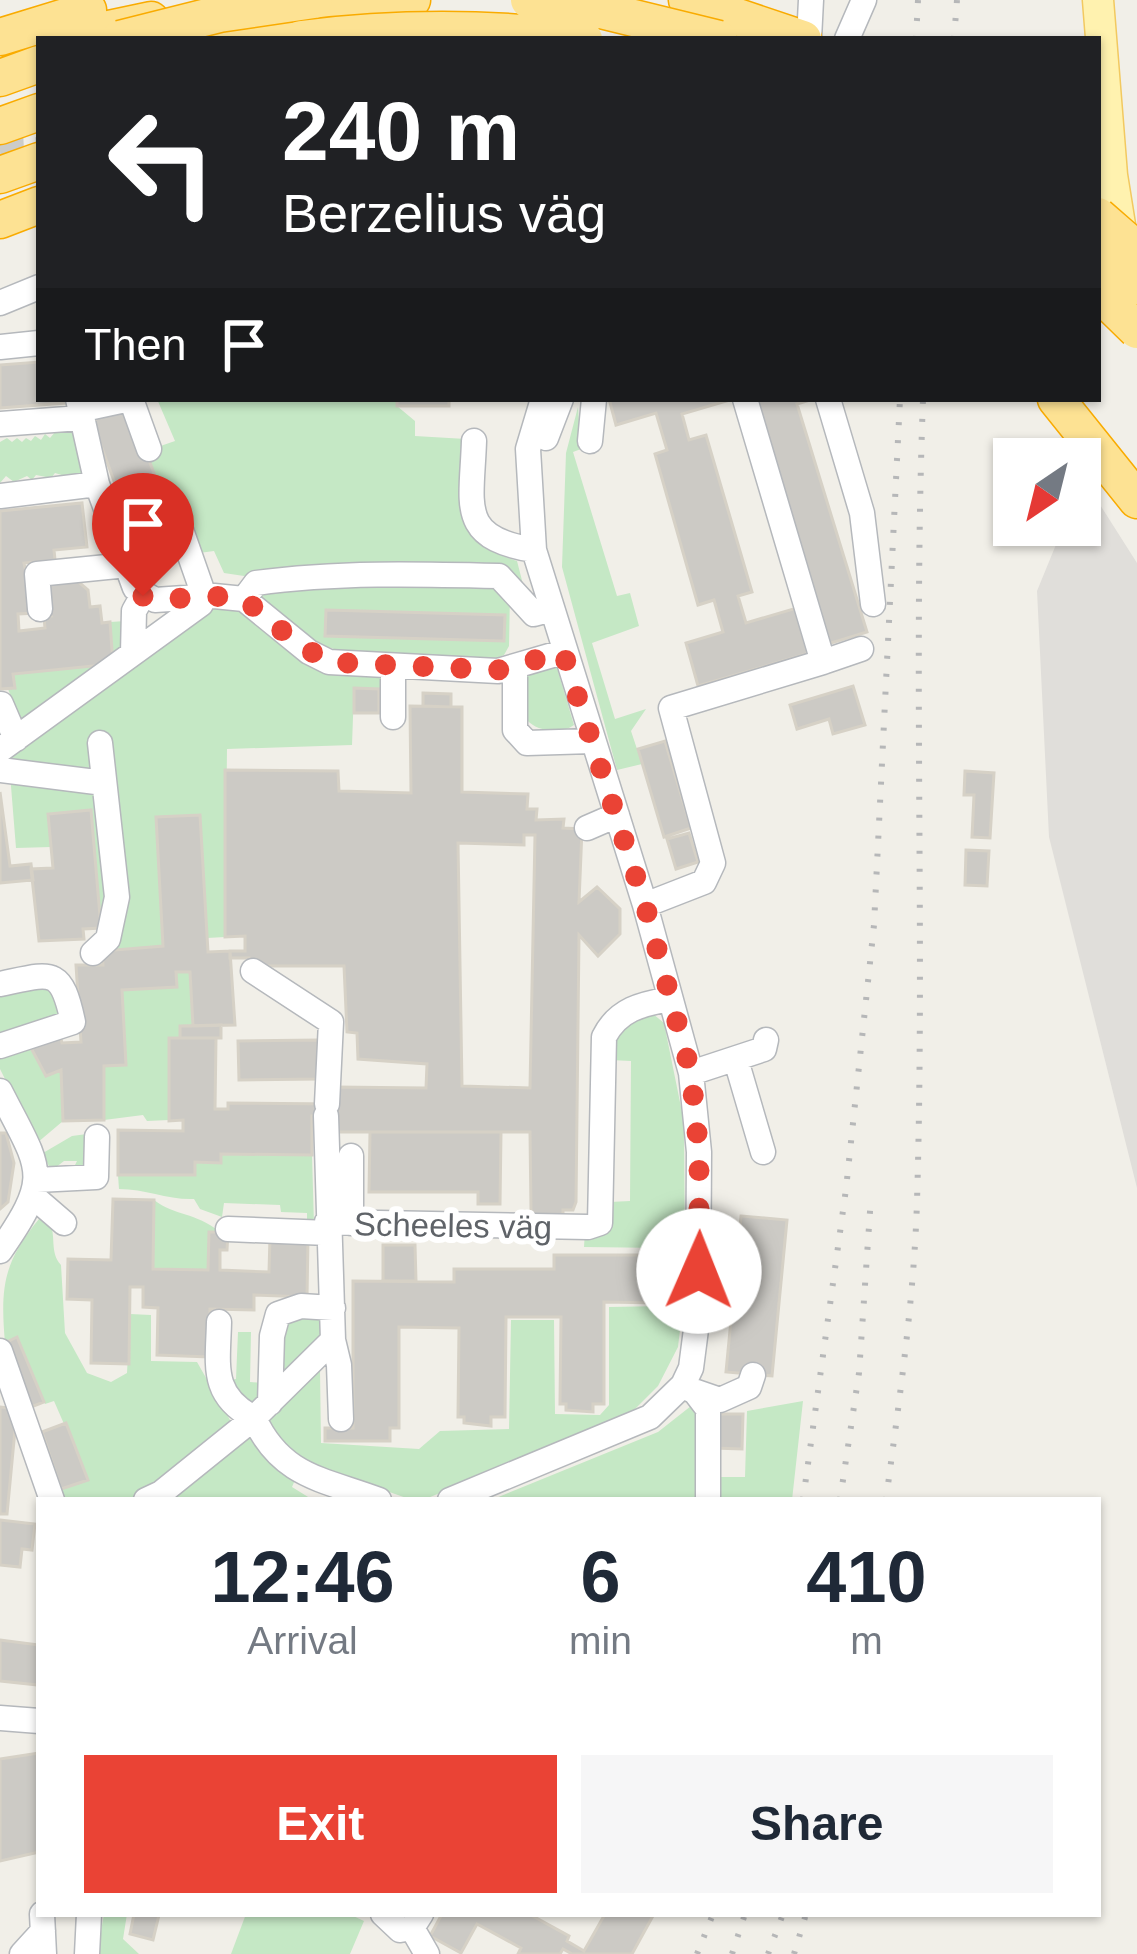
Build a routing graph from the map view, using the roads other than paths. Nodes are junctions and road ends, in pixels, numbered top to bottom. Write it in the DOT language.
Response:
graph roads {
  1 [pos="122,0"];
  2 [pos="312,0"];
  3 [pos="412,0"];
  4 [pos="526,0"];
  5 [pos="811,0"];
  6 [pos="864,0"];
  7 [pos="1085,0"];
  8 [pos="1098,0"];
  9 [pos="1118,0"];
  10 [pos="653,16"];
  11 [pos="478,28"];
  12 [pos="60,36"];
  13 [pos="93,36"];
  14 [pos="133,36"];
  15 [pos="217,36"];
  16 [pos="325,36"];
  17 [pos="550,36"];
  18 [pos="707,36"];
  19 [pos="786,36"];
  20 [pos="806,36"];
  21 [pos="848,36"];
  22 [pos="1086,36"];
  23 [pos="1101,36"];
  24 [pos="1101,38"];
  25 [pos="30,53"];
  26 [pos="0,78"];
  27 [pos="0,100"];
  28 [pos="36,113"];
  29 [pos="0,126"];
  30 [pos="36,145"];
  31 [pos="0,158"];
  32 [pos="36,162"];
  33 [pos="0,176"];
  34 [pos="1101,180"];
  35 [pos="36,192"];
  36 [pos="0,206"];
  37 [pos="36,206"];
  38 [pos="1101,219"];
  39 [pos="0,220"];
  40 [pos="36,228"];
  41 [pos="0,241"];
  42 [pos="1137,250"];
  43 [pos="1101,253"];
  44 [pos="1137,286"];
  45 [pos="36,288"];
  46 [pos="1101,295"];
  47 [pos="0,302"];
  48 [pos="1137,302"];
  49 [pos="1137,330"];
  50 [pos="36,343"];
  51 [pos="0,347"];
  52 [pos="1137,347"];
  53 [pos="115,402"];
  54 [pos="131,402"];
  55 [pos="542,402"];
  56 [pos="560,402"];
  57 [pos="593,402"];
  58 [pos="747,402"];
  59 [pos="829,402"];
  60 [pos="1058,402"];
  61 [pos="79,409"];
  62 [pos="0,424"];
  63 [pos="590,440"];
  64 [pos="474,441"];
  65 [pos="149,448"];
  66 [pos="97,484"];
  67 [pos="0,496"];
  68 [pos="1137,500"];
  69 [pos="530,505"];
  70 [pos="173,507"];
  71 [pos="533,550"];
  72 [pos="127,565"];
  73 [pos="143,596"];
  74 [pos="201,597"];
  75 [pos="244,599"];
  76 [pos="873,604"];
  77 [pos="40,609"];
  78 [pos="549,610"];
  79 [pos="862,649"];
  80 [pos="133,652"];
  81 [pos="563,652"];
  82 [pos="823,662"];
  83 [pos="393,666"];
  84 [pos="514,668"];
  85 [pos="2,704"];
  86 [pos="393,718"];
  87 [pos="15,739"];
  88 [pos="592,740"];
  89 [pos="100,743"];
  90 [pos="0,770"];
  91 [pos="104,783"];
  92 [pos="617,815"];
  93 [pos="587,828"];
  94 [pos="645,905"];
  95 [pos="93,953"];
  96 [pos="253,970"];
  97 [pos="0,984"];
  98 [pos="670,999"];
  99 [pos="766,1040"];
  100 [pos="0,1046"];
  101 [pos="736,1060"];
  102 [pos="691,1073"];
  103 [pos="0,1091"];
  104 [pos="97,1137"];
  105 [pos="763,1151"];
  106 [pos="351,1156"];
  107 [pos="36,1189"];
  108 [pos="64,1223"];
  109 [pos="335,1226"];
  110 [pos="227,1229"];
  111 [pos="0,1251"];
  112 [pos="333,1308"];
  113 [pos="220,1322"];
  114 [pos="333,1340"];
  115 [pos="2,1362"];
  116 [pos="753,1375"];
  117 [pos="689,1389"];
  118 [pos="262,1411"];
  119 [pos="341,1419"];
  120 [pos="51,1497"];
  121 [pos="152,1497"];
  122 [pos="371,1497"];
  123 [pos="457,1497"];
  124 [pos="708,1497"];
  125 [pos="0,1718"];
  126 [pos="36,1721"];
  127 [pos="88,1917"];
  128 [pos="386,1917"];
  129 [pos="416,1921"];
  130 [pos="43,1933"];
  131 [pos="22,1954"];
  132 [pos="87,1954"];
  133 [pos="427,1954"];
  1 -- 12 [label="highway"];
  2 -- 13 [label="highway"];
  2 -- 14 [label="highway, bridge"];
  3 -- 15 [label="highway"];
  4 -- 11 [label="highway"];
  4 -- 18 [label="highway, bridge"];
  5 -- 20 [label="street"];
  6 -- 21 [label="street"];
  7 -- 22 [label="main road"];
  8 -- 23 [label="main road"];
  9 -- 48 [label="main road"];
  10 -- 19 [label="highway"];
  16 -- 17 [label="highway, bridge"];
  24 -- 48 [label="main road"];
  25 -- 26 [label="highway"];
  25 -- 27 [label="highway"];
  28 -- 29 [label="highway"];
  30 -- 31 [label="highway"];
  32 -- 33 [label="highway"];
  34 -- 52 [label="main road"];
  35 -- 36 [label="highway"];
  37 -- 39 [label="highway"];
  38 -- 42 [label="highway, bridge"];
  40 -- 41 [label="highway"];
  43 -- 44 [label="highway, bridge"];
  45 -- 47 [label="street"];
  46 -- 49 [label="highway, bridge"];
  50 -- 51 [label="street"];
  53 -- 61 [label="street"];
  54 -- 65 [label="street"];
  55 -- 69 [label="street"];
  56 -- 69 [label="street"];
  57 -- 63 [label="street"];
  58 -- 82 [label="street"];
  59 -- 76 [label="street"];
  60 -- 68 [label="highway"];
  61 -- 62 [label="street"];
  61 -- 66 [label="street"];
  64 -- 71 [label="street"];
  66 -- 67 [label="street"];
  66 -- 72 [label="street"];
  69 -- 71 [label="street"];
  70 -- 74 [label="street"];
  71 -- 78 [label="street"];
  72 -- 73 [label="street"];
  72 -- 77 [label="street"];
  73 -- 74 [label="street"];
  73 -- 80 [label="street"];
  74 -- 75 [label="street"];
  74 -- 80 [label="street"];
  75 -- 78 [label="street"];
  75 -- 83 [label="street"];
  78 -- 81 [label="street"];
  79 -- 82 [label="street"];
  80 -- 87 [label="street"];
  81 -- 84 [label="street"];
  81 -- 88 [label="street"];
  82 -- 94 [label="street"];
  83 -- 84 [label="street"];
  83 -- 86 [label="street"];
  84 -- 88 [label="street"];
  85 -- 87 [label="street"];
  88 -- 92 [label="street"];
  89 -- 91 [label="street"];
  90 -- 91 [label="street"];
  91 -- 95 [label="street"];
  92 -- 93 [label="street"];
  92 -- 94 [label="street"];
  94 -- 98 [label="street"];
  96 -- 109 [label="street"];
  97 -- 100 [label="street"];
  98 -- 102 [label="street"];
  98 -- 109 [label="street, Scheeles väg"];
  99 -- 101 [label="street"];
  101 -- 102 [label="street"];
  101 -- 105 [label="street"];
  102 -- 117 [label="street"];
  103 -- 107 [label="street"];
  104 -- 107 [label="street"];
  106 -- 109 [label="street"];
  107 -- 108 [label="street"];
  107 -- 111 [label="street"];
  109 -- 110 [label="street"];
  109 -- 112 [label="street"];
  112 -- 114 [label="street"];
  112 -- 118 [label="street"];
  113 -- 118 [label="street"];
  114 -- 118 [label="street"];
  114 -- 119 [label="street"];
  115 -- 120 [label="street"];
  116 -- 117 [label="street"];
  117 -- 123 [label="street"];
  117 -- 124 [label="street"];
  118 -- 121 [label="street"];
  118 -- 122 [label="street"];
  125 -- 126 [label="street"];
  127 -- 132 [label="street"];
  128 -- 129 [label="street"];
  129 -- 133 [label="street"];
  130 -- 131 [label="street"];
}
